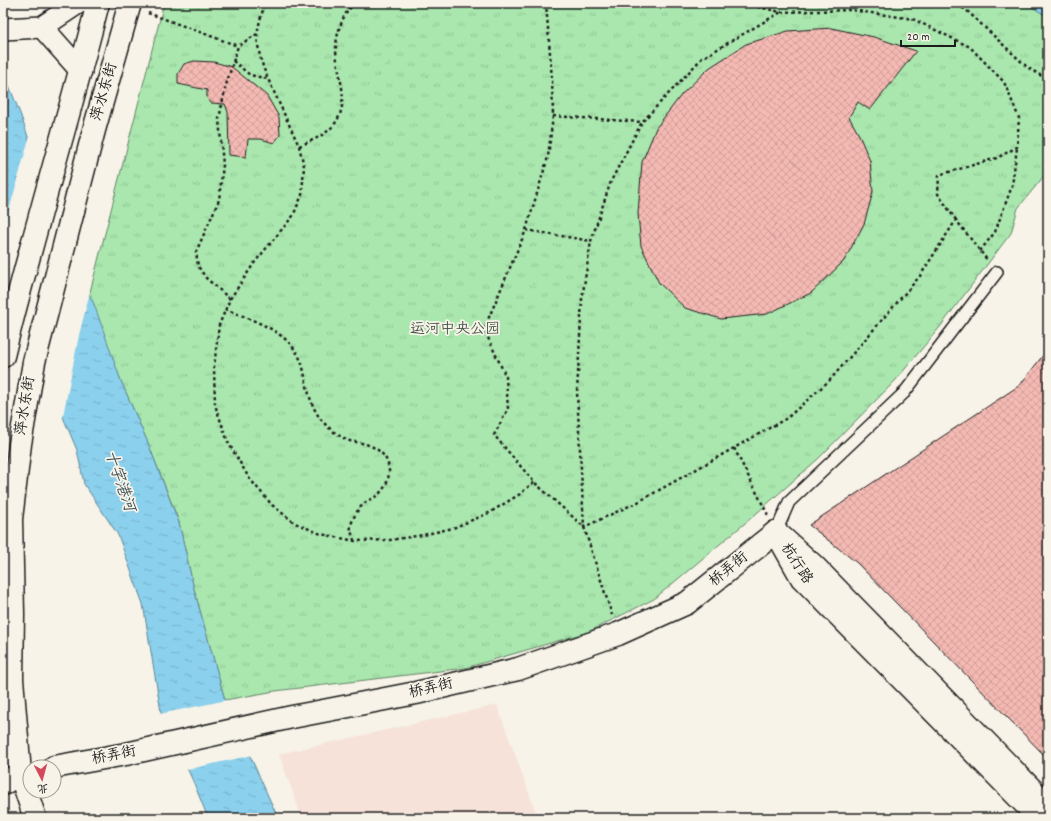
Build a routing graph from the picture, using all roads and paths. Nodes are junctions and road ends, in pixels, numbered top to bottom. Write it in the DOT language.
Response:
graph roads {
  1 [pos="78,3"];
  2 [pos="98,3"];
  3 [pos="265,3"];
  4 [pos="354,3"];
  5 [pos="546,3"];
  6 [pos="740,3"];
  7 [pos="951,3"];
  8 [pos="129,5"];
  9 [pos="782,12"];
  10 [pos="42,27"];
  11 [pos="6,29"];
  12 [pos="257,34"];
  13 [pos="238,46"];
  14 [pos="233,61"];
  15 [pos="81,71"];
  16 [pos="268,79"];
  17 [pos="1048,80"];
  18 [pos="553,116"];
  19 [pos="642,122"];
  20 [pos="299,146"];
  21 [pos="1017,147"];
  22 [pos="956,220"];
  23 [pos="526,230"];
  24 [pos="591,241"];
  25 [pos="980,250"];
  26 [pos="997,272"];
  27 [pos="230,299"];
  28 [pos="226,309"];
  29 [pos="3,356"];
  30 [pos="734,448"];
  31 [pos="534,482"];
  32 [pos="584,527"];
  33 [pos="776,532"];
  34 [pos="354,540"];
  35 [pos="618,634"];
  36 [pos="62,766"];
  37 [pos="14,775"];
  38 [pos="1048,806"];
  39 [pos="35,818"];
  40 [pos="1039,818"];
  1 -- 10 [label="street"];
  2 -- 15 [label="street, 萍水东街"];
  3 -- 12 [label="path"];
  4 -- 20 [label="path"];
  5 -- 18 [label="path"];
  6 -- 9 [label="path"];
  7 -- 17 [label="path"];
  8 -- 13 [label="path"];
  8 -- 37 [label="street, 萍水东街"];
  9 -- 19 [label="path"];
  9 -- 21 [label="path"];
  10 -- 11 [label="street"];
  10 -- 15 [label="street"];
  12 -- 13 [label="path"];
  12 -- 16 [label="path"];
  13 -- 14 [label="path"];
  14 -- 16 [label="path"];
  14 -- 27 [label="path"];
  15 -- 29 [label="street, 萍水东街"];
  16 -- 20 [label="path"];
  18 -- 19 [label="path"];
  18 -- 23 [label="path"];
  19 -- 24 [label="path"];
  20 -- 27 [label="path"];
  21 -- 22 [label="path"];
  21 -- 25 [label="path"];
  22 -- 25 [label="path"];
  22 -- 30 [label="path"];
  23 -- 24 [label="path"];
  23 -- 31 [label="path"];
  24 -- 32 [label="path"];
  25 -- 26 [label="path"];
  26 -- 33 [label="lane"];
  27 -- 28 [label="path"];
  28 -- 34 [label="path"];
  28 -- 34 [label="path"];
  30 -- 32 [label="path"];
  30 -- 33 [label="path"];
  31 -- 32 [label="path"];
  31 -- 34 [label="path"];
  32 -- 35 [label="path"];
  33 -- 35 [label="street, 桥弄街"];
  33 -- 38 [label="street, 杭行路"];
  33 -- 40 [label="street, 杭行路"];
  35 -- 36 [label="street, 桥弄街"];
  37 -- 39 [label="street, 萍水东街"];
}
